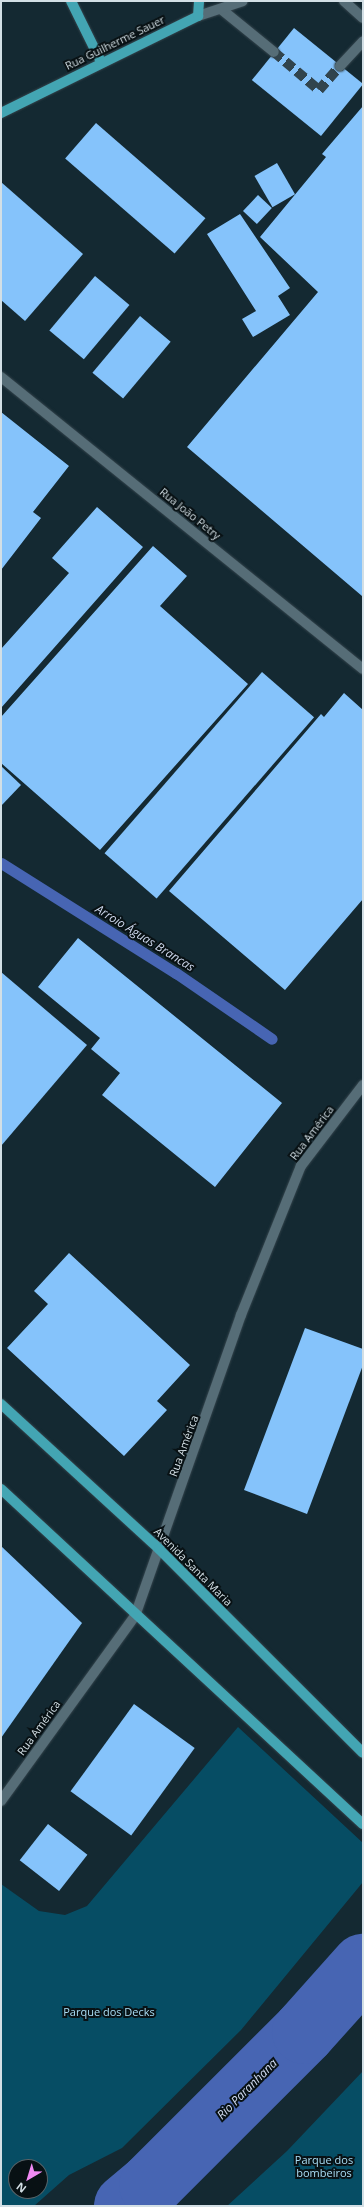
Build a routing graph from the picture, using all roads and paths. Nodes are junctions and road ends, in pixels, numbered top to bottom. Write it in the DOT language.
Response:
graph roads {
  1 [pos="71,1"];
  2 [pos="199,1"];
  3 [pos="243,1"];
  4 [pos="344,1"];
  5 [pos="221,9"];
  6 [pos="198,16"];
  7 [pos="363,18"];
  8 [pos="363,41"];
  9 [pos="274,52"];
  10 [pos="101,62"];
  11 [pos="340,66"];
  12 [pos="1,113"];
  13 [pos="1,377"];
  14 [pos="363,670"];
  15 [pos="363,1085"];
  16 [pos="1,1404"];
  17 [pos="1,1489"];
  18 [pos="159,1549"];
  19 [pos="135,1616"];
  20 [pos="363,1753"];
  21 [pos="1,1801"];
  22 [pos="363,1824"];
  1 -- 10 [label="main road"];
  2 -- 6 [label="main road"];
  3 -- 5 [label="street, Rua Guilherme Sauer"];
  4 -- 7 [label="street"];
  5 -- 6 [label="street, Rua Guilherme Sauer"];
  5 -- 9 [label="street"];
  6 -- 10 [label="main road, Rua Guilherme Sauer"];
  8 -- 11 [label="street"];
  10 -- 12 [label="main road, Rua Guilherme Sauer"];
  13 -- 14 [label="street, Rua João Petry"];
  15 -- 18 [label="street, Rua América"];
  16 -- 18 [label="main road, Avenida Santa Maria"];
  17 -- 19 [label="main road"];
  18 -- 19 [label="street, Rua América"];
  18 -- 20 [label="main road, Avenida Santa Maria"];
  19 -- 21 [label="street, Rua América"];
  19 -- 22 [label="main road"];
}
